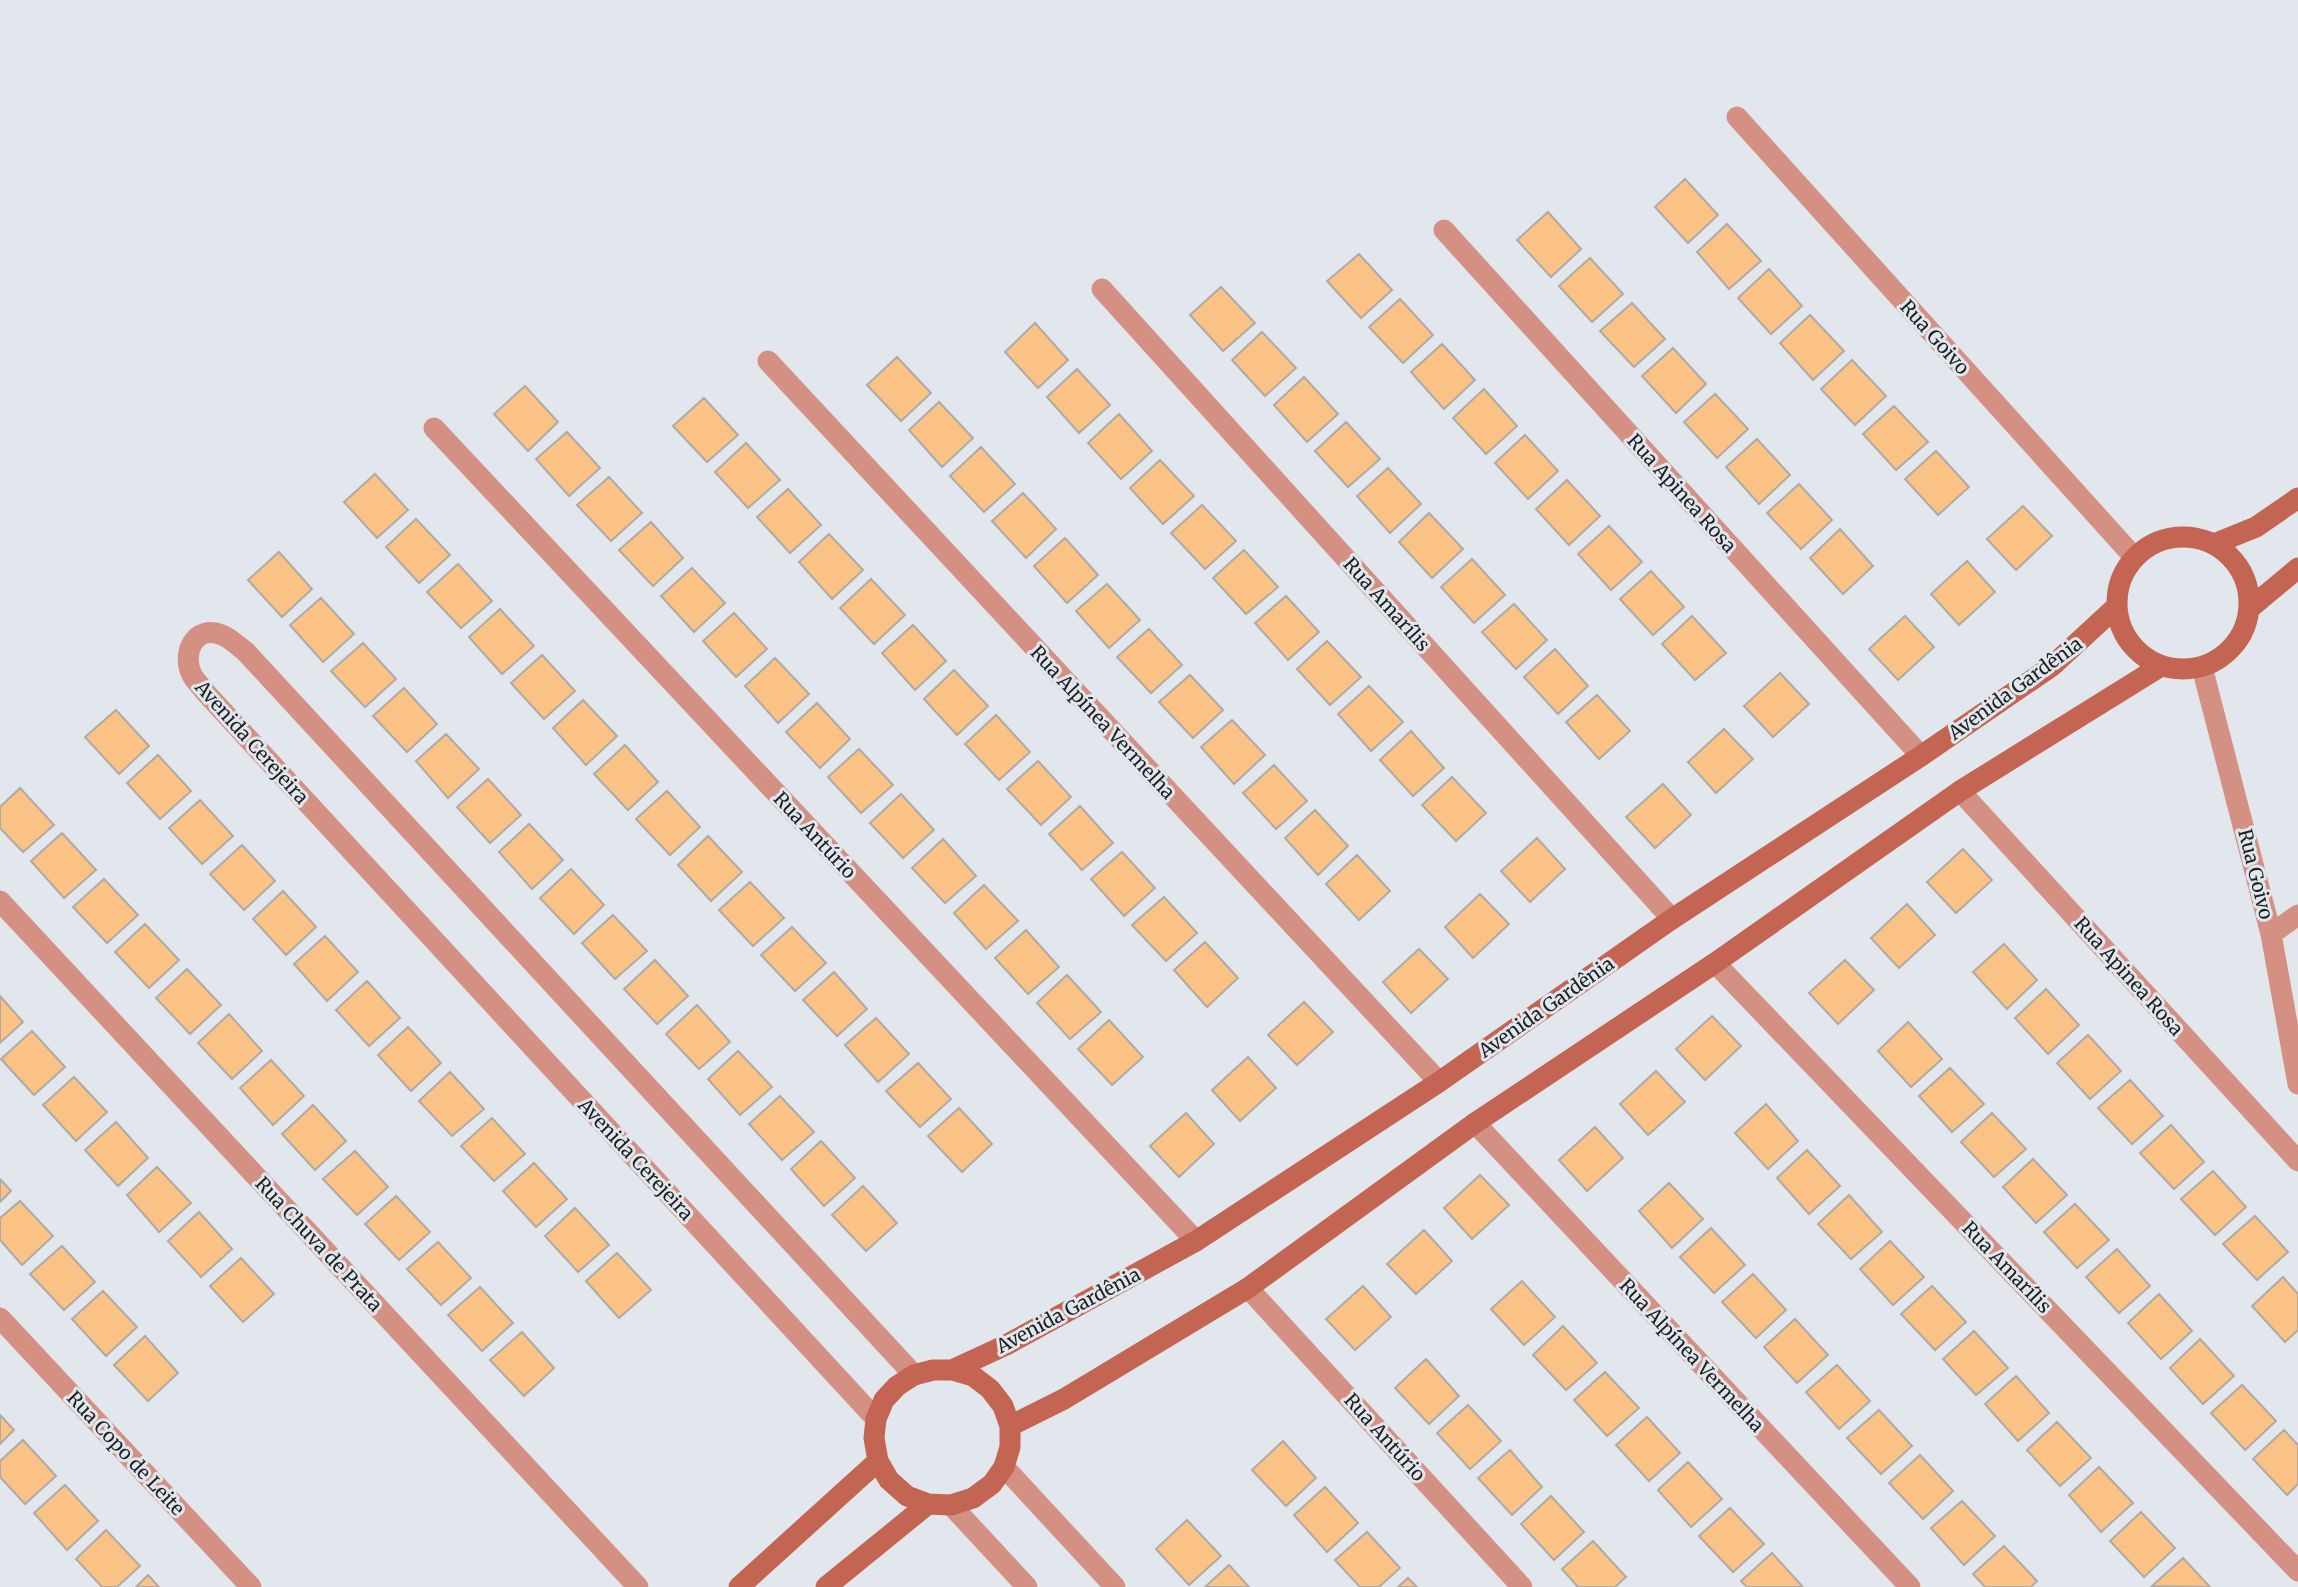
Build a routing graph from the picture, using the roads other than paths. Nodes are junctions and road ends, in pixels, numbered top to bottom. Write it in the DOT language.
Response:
graph roads {
  1 [pos="1737,117"];
  2 [pos="1444,230"];
  3 [pos="1101,289"];
  4 [pos="768,361"];
  5 [pos="434,428"];
  6 [pos="2298,498"];
  7 [pos="2214,544"];
  8 [pos="2134,557"];
  9 [pos="2298,568"];
  10 [pos="2116,607"];
  11 [pos="2249,609"];
  12 [pos="2161,666"];
  13 [pos="2202,667"];
  14 [pos="1921,756"];
  15 [pos="1959,791"];
  16 [pos="0,901"];
  17 [pos="2298,915"];
  18 [pos="1672,919"];
  19 [pos="2271,934"];
  20 [pos="1715,963"];
  21 [pos="1439,1082"];
  22 [pos="2298,1084"];
  23 [pos="1475,1123"];
  24 [pos="2298,1161"];
  25 [pos="1196,1241"];
  26 [pos="1248,1288"];
  27 [pos="0,1318"];
  28 [pos="952,1370"];
  29 [pos="914,1375"];
  30 [pos="876,1419"];
  31 [pos="1010,1426"];
  32 [pos="878,1461"];
  33 [pos="1004,1467"];
  34 [pos="928,1504"];
  35 [pos="951,1505"];
  36 [pos="2298,1571"];
  37 [pos="251,1587"];
  38 [pos="638,1587"];
  39 [pos="739,1587"];
  40 [pos="826,1587"];
  41 [pos="1027,1587"];
  42 [pos="1115,1587"];
  43 [pos="1522,1587"];
  44 [pos="1910,1587"];
  1 -- 8 [label="street, Rua Goivo"];
  2 -- 14 [label="street, Rua Apinea Rosa"];
  3 -- 18 [label="street, Rua Amarílis"];
  4 -- 21 [label="street, Rua Alpínea Vermelha"];
  5 -- 25 [label="street, Rua Antúrio"];
  6 -- 7 [label="street"];
  7 -- 8 [label="street"];
  7 -- 11 [label="street"];
  8 -- 10 [label="street"];
  9 -- 11 [label="street"];
  10 -- 12 [label="street"];
  10 -- 14 [label="street, Avenida Gardênia"];
  11 -- 13 [label="street"];
  12 -- 13 [label="street"];
  12 -- 15 [label="street"];
  13 -- 19 [label="street, Rua Goivo"];
  14 -- 18 [label="street, Avenida Gardênia"];
  15 -- 20 [label="street"];
  15 -- 24 [label="street, Rua Apinea Rosa"];
  16 -- 38 [label="street, Rua Chuva de Prata"];
  17 -- 19 [label="street"];
  18 -- 21 [label="street, Avenida Gardênia"];
  19 -- 22 [label="street, Rua Goivo"];
  20 -- 23 [label="street"];
  20 -- 36 [label="street, Rua Amarílis"];
  21 -- 25 [label="street, Avenida Gardênia"];
  23 -- 26 [label="street"];
  23 -- 44 [label="street, Rua Alpínea Vermelha"];
  25 -- 28 [label="street, Avenida Gardênia"];
  26 -- 31 [label="street"];
  26 -- 43 [label="street, Rua Antúrio"];
  27 -- 37 [label="street, Rua Copo de Leite"];
  28 -- 29 [label="street"];
  28 -- 31 [label="street"];
  29 -- 30 [label="street"];
  29 -- 30 [label="street, Avenida Cerejeira"];
  30 -- 32 [label="street"];
  31 -- 33 [label="street"];
  32 -- 34 [label="street"];
  32 -- 39 [label="street"];
  33 -- 35 [label="street"];
  33 -- 42 [label="street"];
  34 -- 35 [label="street"];
  34 -- 40 [label="street"];
  35 -- 41 [label="street"];
}
